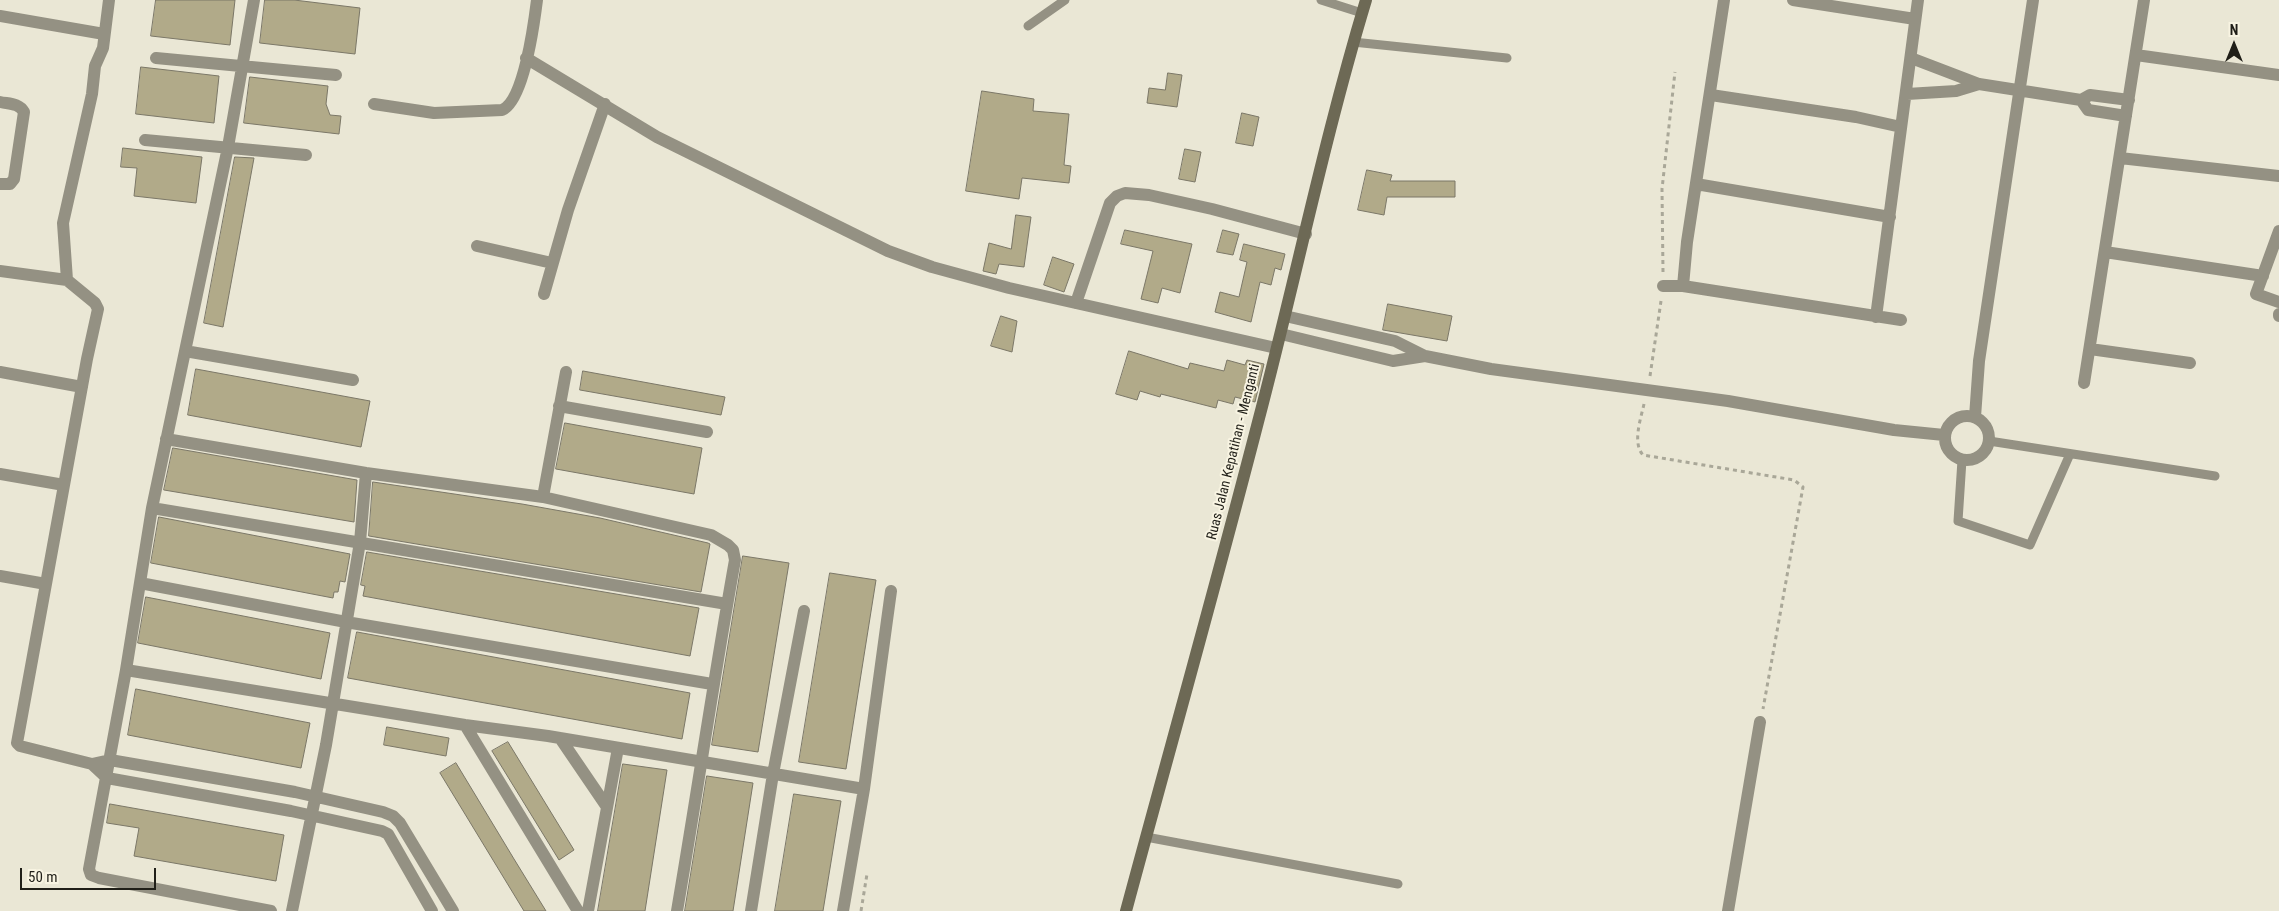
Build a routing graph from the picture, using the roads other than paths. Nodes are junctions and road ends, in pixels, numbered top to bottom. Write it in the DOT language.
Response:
graph roads {
  1 [pos="109,0"];
  2 [pos="254,0"];
  3 [pos="537,0"];
  4 [pos="1065,0"];
  5 [pos="1320,0"];
  6 [pos="1366,0"];
  7 [pos="1724,0"];
  8 [pos="1793,0"];
  9 [pos="1918,0"];
  10 [pos="2033,0"];
  11 [pos="2144,0"];
  12 [pos="1362,13"];
  13 [pos="0,16"];
  14 [pos="1914,20"];
  15 [pos="1028,26"];
  16 [pos="104,34"];
  17 [pos="1353,42"];
  18 [pos="2136,55"];
  19 [pos="156,58"];
  20 [pos="526,58"];
  21 [pos="1507,58"];
  22 [pos="1911,58"];
  23 [pos="243,68"];
  24 [pos="336,75"];
  25 [pos="2279,76"];
  26 [pos="1979,84"];
  27 [pos="2020,91"];
  28 [pos="1907,94"];
  29 [pos="1711,95"];
  30 [pos="2081,100"];
  31 [pos="2129,100"];
  32 [pos="0,102"];
  33 [pos="374,104"];
  34 [pos="605,104"];
  35 [pos="2126,116"];
  36 [pos="1901,127"];
  37 [pos="145,140"];
  38 [pos="228,147"];
  39 [pos="306,155"];
  40 [pos="2120,158"];
  41 [pos="2279,176"];
  42 [pos="0,184"];
  43 [pos="1696,184"];
  44 [pos="1890,217"];
  45 [pos="2279,231"];
  46 [pos="1306,234"];
  47 [pos="477,246"];
  48 [pos="2105,252"];
  49 [pos="552,263"];
  50 [pos="0,271"];
  51 [pos="2263,276"];
  52 [pos="67,280"];
  53 [pos="1663,286"];
  54 [pos="1683,286"];
  55 [pos="544,294"];
  56 [pos="2279,302"];
  57 [pos="1076,303"];
  58 [pos="1285,316"];
  59 [pos="1876,317"];
  60 [pos="1901,320"];
  61 [pos="1281,334"];
  62 [pos="1276,348"];
  63 [pos="2090,349"];
  64 [pos="185,351"];
  65 [pos="1425,356"];
  66 [pos="2190,363"];
  67 [pos="0,372"];
  68 [pos="566,372"];
  69 [pos="353,380"];
  70 [pos="2084,383"];
  71 [pos="82,387"];
  72 [pos="559,406"];
  73 [pos="1975,417"];
  74 [pos="707,432"];
  75 [pos="1944,435"];
  76 [pos="166,439"];
  77 [pos="1989,441"];
  78 [pos="2070,454"];
  79 [pos="1962,460"];
  80 [pos="366,473"];
  81 [pos="0,474"];
  82 [pos="2215,476"];
  83 [pos="64,485"];
  84 [pos="543,497"];
  85 [pos="152,508"];
  86 [pos="360,542"];
  87 [pos="0,576"];
  88 [pos="140,583"];
  89 [pos="46,584"];
  90 [pos="891,591"];
  91 [pos="727,604"];
  92 [pos="804,611"];
  93 [pos="346,622"];
  94 [pos="126,670"];
  95 [pos="712,684"];
  96 [pos="332,703"];
  97 [pos="1760,722"];
  98 [pos="465,725"];
  99 [pos="560,738"];
  100 [pos="618,748"];
  101 [pos="110,760"];
  102 [pos="702,762"];
  103 [pos="84,763"];
  104 [pos="773,774"];
  105 [pos="106,778"];
  106 [pos="864,789"];
  107 [pos="316,796"];
  108 [pos="607,807"];
  109 [pos="313,815"];
  110 [pos="1146,837"];
  111 [pos="1398,884"];
  112 [pos="271,911"];
  113 [pos="292,911"];
  114 [pos="432,911"];
  115 [pos="453,911"];
  116 [pos="578,911"];
  117 [pos="588,911"];
  118 [pos="677,911"];
  119 [pos="751,911"];
  120 [pos="843,911"];
  121 [pos="1126,911"];
  122 [pos="1728,911"];
  1 -- 16 [label="street"];
  2 -- 23 [label="street"];
  3 -- 20 [label="street"];
  4 -- 15 [label="lane"];
  5 -- 12 [label="lane"];
  6 -- 12 [label="main road, Ruas Jalan Kepatihan - Menganti"];
  7 -- 29 [label="street"];
  8 -- 14 [label="street"];
  9 -- 14 [label="street"];
  10 -- 27 [label="street"];
  11 -- 18 [label="street"];
  12 -- 17 [label="main road, Ruas Jalan Kepatihan - Menganti"];
  13 -- 16 [label="street"];
  14 -- 22 [label="street"];
  16 -- 52 [label="street"];
  17 -- 21 [label="lane"];
  17 -- 46 [label="main road, Ruas Jalan Kepatihan - Menganti"];
  18 -- 25 [label="street"];
  18 -- 31 [label="street"];
  19 -- 23 [label="street"];
  20 -- 33 [label="street"];
  20 -- 34 [label="street"];
  22 -- 26 [label="street"];
  22 -- 28 [label="street"];
  23 -- 24 [label="street"];
  23 -- 38 [label="street"];
  26 -- 27 [label="street"];
  26 -- 28 [label="street"];
  27 -- 30 [label="street"];
  27 -- 73 [label="street"];
  28 -- 36 [label="street"];
  29 -- 36 [label="street"];
  29 -- 43 [label="street"];
  30 -- 31 [label="street"];
  30 -- 35 [label="street"];
  31 -- 35 [label="street"];
  32 -- 42 [label="street"];
  34 -- 49 [label="street"];
  34 -- 57 [label="street"];
  35 -- 40 [label="street"];
  36 -- 44 [label="street"];
  37 -- 38 [label="street"];
  38 -- 39 [label="street"];
  38 -- 64 [label="street"];
  40 -- 41 [label="street"];
  40 -- 48 [label="street"];
  43 -- 44 [label="street"];
  43 -- 54 [label="street"];
  44 -- 59 [label="street"];
  45 -- 51 [label="street"];
  46 -- 57 [label="street"];
  46 -- 58 [label="main road, Ruas Jalan Kepatihan - Menganti"];
  47 -- 49 [label="street"];
  48 -- 51 [label="street"];
  48 -- 63 [label="street"];
  49 -- 55 [label="street"];
  50 -- 52 [label="street"];
  51 -- 56 [label="street"];
  52 -- 71 [label="street"];
  53 -- 54 [label="street"];
  54 -- 59 [label="street"];
  57 -- 62 [label="street"];
  58 -- 61 [label="main road, Ruas Jalan Kepatihan - Menganti"];
  58 -- 65 [label="street"];
  59 -- 60 [label="street"];
  61 -- 62 [label="main road, Ruas Jalan Kepatihan - Menganti"];
  61 -- 65 [label="street"];
  62 -- 110 [label="main road, Ruas Jalan Kepatihan - Menganti"];
  63 -- 66 [label="street"];
  63 -- 70 [label="street"];
  64 -- 69 [label="street"];
  64 -- 76 [label="street"];
  65 -- 75 [label="street"];
  67 -- 71 [label="street"];
  68 -- 72 [label="street"];
  71 -- 83 [label="street"];
  72 -- 74 [label="street"];
  72 -- 84 [label="street"];
  73 -- 75 [label="street"];
  73 -- 77 [label="street"];
  75 -- 79 [label="street"];
  76 -- 80 [label="street"];
  76 -- 85 [label="street"];
  77 -- 78 [label="lane"];
  77 -- 79 [label="street"];
  78 -- 79 [label="lane"];
  78 -- 82 [label="lane"];
  80 -- 84 [label="street"];
  80 -- 86 [label="street"];
  81 -- 83 [label="street"];
  83 -- 89 [label="street"];
  84 -- 91 [label="street"];
  85 -- 86 [label="street"];
  85 -- 88 [label="street"];
  86 -- 91 [label="street"];
  86 -- 93 [label="street"];
  87 -- 89 [label="street"];
  88 -- 93 [label="street"];
  88 -- 94 [label="street"];
  89 -- 103 [label="street"];
  90 -- 106 [label="street"];
  91 -- 95 [label="street"];
  92 -- 104 [label="street"];
  93 -- 95 [label="street"];
  93 -- 96 [label="street"];
  94 -- 96 [label="street"];
  94 -- 101 [label="street"];
  95 -- 102 [label="street"];
  96 -- 98 [label="street"];
  96 -- 107 [label="street"];
  97 -- 122 [label="street"];
  98 -- 99 [label="street"];
  98 -- 116 [label="street"];
  99 -- 100 [label="street"];
  99 -- 108 [label="street"];
  100 -- 102 [label="street"];
  100 -- 108 [label="street"];
  101 -- 103 [label="street"];
  101 -- 105 [label="street"];
  101 -- 107 [label="street"];
  102 -- 104 [label="street"];
  102 -- 118 [label="street"];
  103 -- 105 [label="street"];
  104 -- 106 [label="street"];
  104 -- 119 [label="street"];
  105 -- 109 [label="street"];
  105 -- 112 [label="street"];
  106 -- 120 [label="street"];
  107 -- 109 [label="street"];
  107 -- 115 [label="street"];
  108 -- 117 [label="street"];
  109 -- 113 [label="street"];
  109 -- 114 [label="street"];
  110 -- 111 [label="lane"];
  110 -- 121 [label="main road, Ruas Jalan Kepatihan - Menganti"];
}
